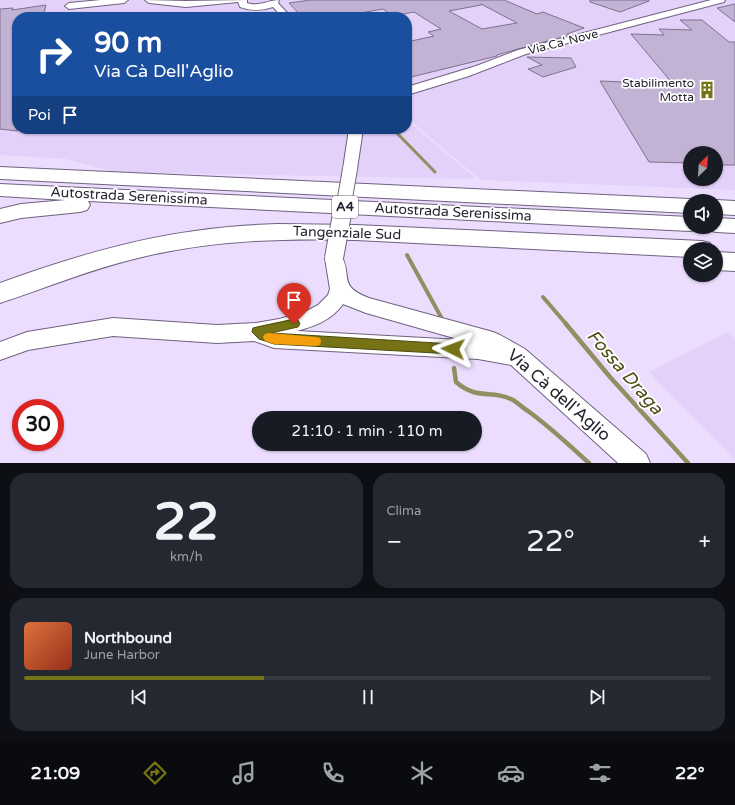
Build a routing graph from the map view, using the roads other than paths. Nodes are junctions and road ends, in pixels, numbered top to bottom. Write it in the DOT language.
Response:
graph roads {
  1 [pos="61,0"];
  2 [pos="124,0"];
  3 [pos="149,0"];
  4 [pos="721,0"];
  5 [pos="275,1"];
  6 [pos="240,2"];
  7 [pos="67,3"];
  8 [pos="260,7"];
  9 [pos="69,12"];
  10 [pos="75,12"];
  11 [pos="278,12"];
  12 [pos="283,12"];
  13 [pos="438,83"];
  14 [pos="412,90"];
  15 [pos="412,100"];
  16 [pos="355,134"];
  17 [pos="0,173"];
  18 [pos="0,190"];
  19 [pos="233,201"];
  20 [pos="683,206"];
  21 [pos="723,207"];
  22 [pos="735,208"];
  23 [pos="0,216"];
  24 [pos="683,224"];
  25 [pos="723,225"];
  26 [pos="735,226"];
  27 [pos="683,248"];
  28 [pos="723,250"];
  29 [pos="735,251"];
  30 [pos="683,260"];
  31 [pos="723,261"];
  32 [pos="735,262"];
  33 [pos="340,289"];
  34 [pos="0,293"];
  35 [pos="0,305"];
  36 [pos="257,332"];
  37 [pos="0,351"];
  38 [pos="518,356"];
  39 [pos="637,463"];
  1 -- 9 [label="street"];
  2 -- 7 [label="street"];
  3 -- 6 [label="street"];
  4 -- 13 [label="street, Via Ca' Nove"];
  5 -- 8 [label="street"];
  5 -- 12 [label="street"];
  6 -- 8 [label="street"];
  7 -- 10 [label="street"];
  8 -- 11 [label="street"];
  13 -- 14 [label="street, Via Ca' Nove"];
  13 -- 15 [label="street"];
  16 -- 33 [label="street, bridge"];
  17 -- 20 [label="highway, Autostrada Serenissima / A4"];
  18 -- 19 [label="highway, Autostrada Serenissima / A4"];
  19 -- 23 [label="highway, A4"];
  19 -- 24 [label="highway, Autostrada Serenissima / A4"];
  21 -- 22 [label="highway"];
  25 -- 26 [label="highway"];
  27 -- 34 [label="highway, Tangenziale Sud"];
  28 -- 29 [label="highway"];
  30 -- 35 [label="highway, Tangenziale Sud"];
  31 -- 32 [label="highway"];
  33 -- 36 [label="street"];
  33 -- 38 [label="street, Via Cà dell'Aglio"];
  36 -- 37 [label="street"];
  36 -- 38 [label="street"];
  38 -- 39 [label="street, Via Cà dell'Aglio"];
}
